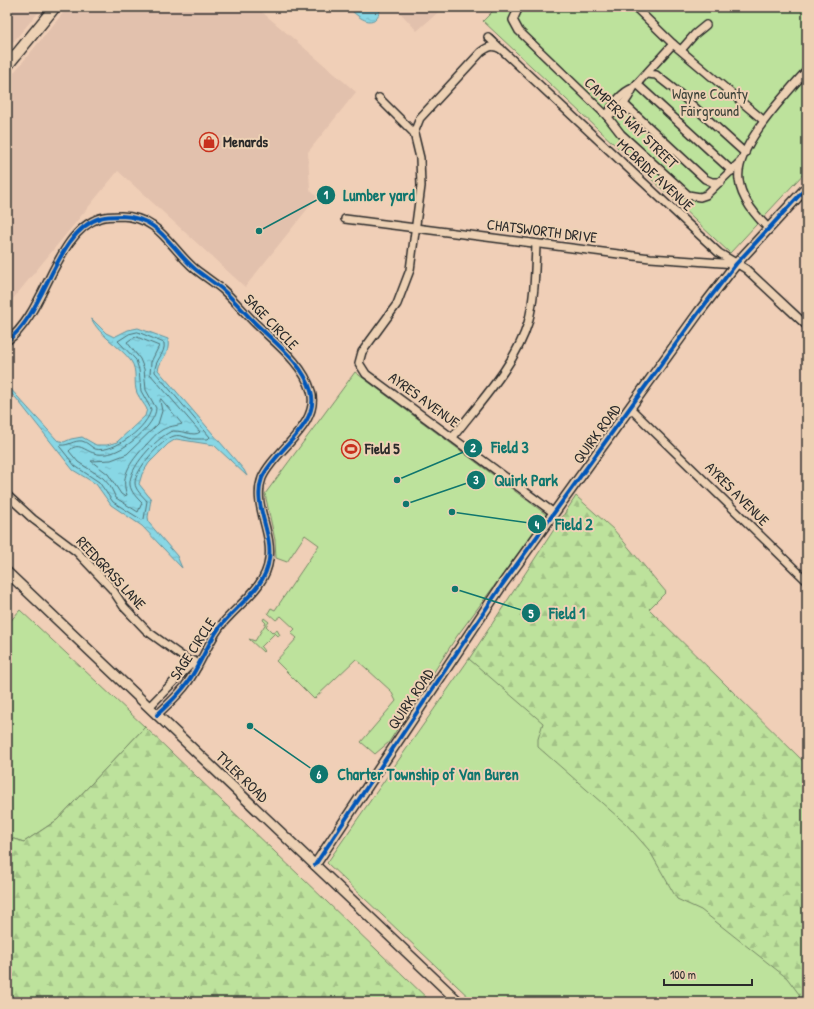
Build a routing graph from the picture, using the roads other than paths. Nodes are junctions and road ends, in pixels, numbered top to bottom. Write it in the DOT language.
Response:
graph roads {
  1 [pos="55,7"];
  2 [pos="518,7"];
  3 [pos="635,7"];
  4 [pos="706,25"];
  5 [pos="488,37"];
  6 [pos="673,44"];
  7 [pos="501,49"];
  8 [pos="681,50"];
  9 [pos="7,66"];
  10 [pos="807,70"];
  11 [pos="647,74"];
  12 [pos="635,86"];
  13 [pos="379,98"];
  14 [pos="624,104"];
  15 [pos="607,116"];
  16 [pos="763,120"];
  17 [pos="414,133"];
  18 [pos="745,153"];
  19 [pos="740,162"];
  20 [pos="732,171"];
  21 [pos="721,182"];
  22 [pos="807,188"];
  23 [pos="345,219"];
  24 [pos="417,229"];
  25 [pos="769,229"];
  26 [pos="536,244"];
  27 [pos="736,264"];
  28 [pos="807,326"];
  29 [pos="7,341"];
  30 [pos="631,409"];
  31 [pos="453,437"];
  32 [pos="7,495"];
  33 [pos="554,513"];
  34 [pos="7,572"];
  35 [pos="807,582"];
  36 [pos="194,665"];
  37 [pos="149,707"];
  38 [pos="157,715"];
  39 [pos="315,865"];
  40 [pos="459,1002"];
  1 -- 9 [label="main road"];
  2 -- 15 [label="street, CAMPERS WAY STREET"];
  3 -- 6 [label="street"];
  4 -- 8 [label="street"];
  5 -- 7 [label="street, MCBRIDE AVENUE"];
  6 -- 8 [label="street"];
  6 -- 11 [label="street"];
  7 -- 17 [label="street"];
  7 -- 27 [label="street, MCBRIDE AVENUE"];
  8 -- 16 [label="street"];
  10 -- 16 [label="street"];
  11 -- 12 [label="street"];
  11 -- 18 [label="street"];
  12 -- 14 [label="street"];
  12 -- 15 [label="street"];
  12 -- 20 [label="street"];
  13 -- 17 [label="street"];
  14 -- 15 [label="street"];
  14 -- 21 [label="street"];
  15 -- 21 [label="street, CAMPERS WAY STREET"];
  16 -- 18 [label="street"];
  17 -- 24 [label="street"];
  18 -- 19 [label="street"];
  19 -- 20 [label="street, CAMPERS WAY STREET"];
  19 -- 25 [label="street"];
  20 -- 21 [label="street, CAMPERS WAY STREET"];
  22 -- 25 [label="street, QUIRK ROAD"];
  23 -- 24 [label="street, CHATSWORTH DRIVE"];
  24 -- 26 [label="street, CHATSWORTH DRIVE"];
  24 -- 31 [label="street, AYRES AVENUE"];
  25 -- 27 [label="street, QUIRK ROAD"];
  26 -- 27 [label="street, CHATSWORTH DRIVE"];
  26 -- 31 [label="street"];
  27 -- 28 [label="street, MCBRIDE AVENUE"];
  27 -- 30 [label="street, QUIRK ROAD"];
  29 -- 36 [label="street, SAGE CIRCLE"];
  30 -- 33 [label="street, QUIRK ROAD"];
  30 -- 35 [label="street, AYRES AVENUE"];
  31 -- 33 [label="street, AYRES AVENUE"];
  32 -- 36 [label="street, REEDGRASS LANE"];
  33 -- 39 [label="street, QUIRK ROAD"];
  34 -- 37 [label="street, TYLER ROAD"];
  36 -- 37 [label="street, SAGE CIRCLE"];
  36 -- 38 [label="street, SAGE CIRCLE"];
  37 -- 38 [label="street, TYLER ROAD"];
  38 -- 39 [label="street, TYLER ROAD"];
  39 -- 40 [label="street, TYLER ROAD"];
}
